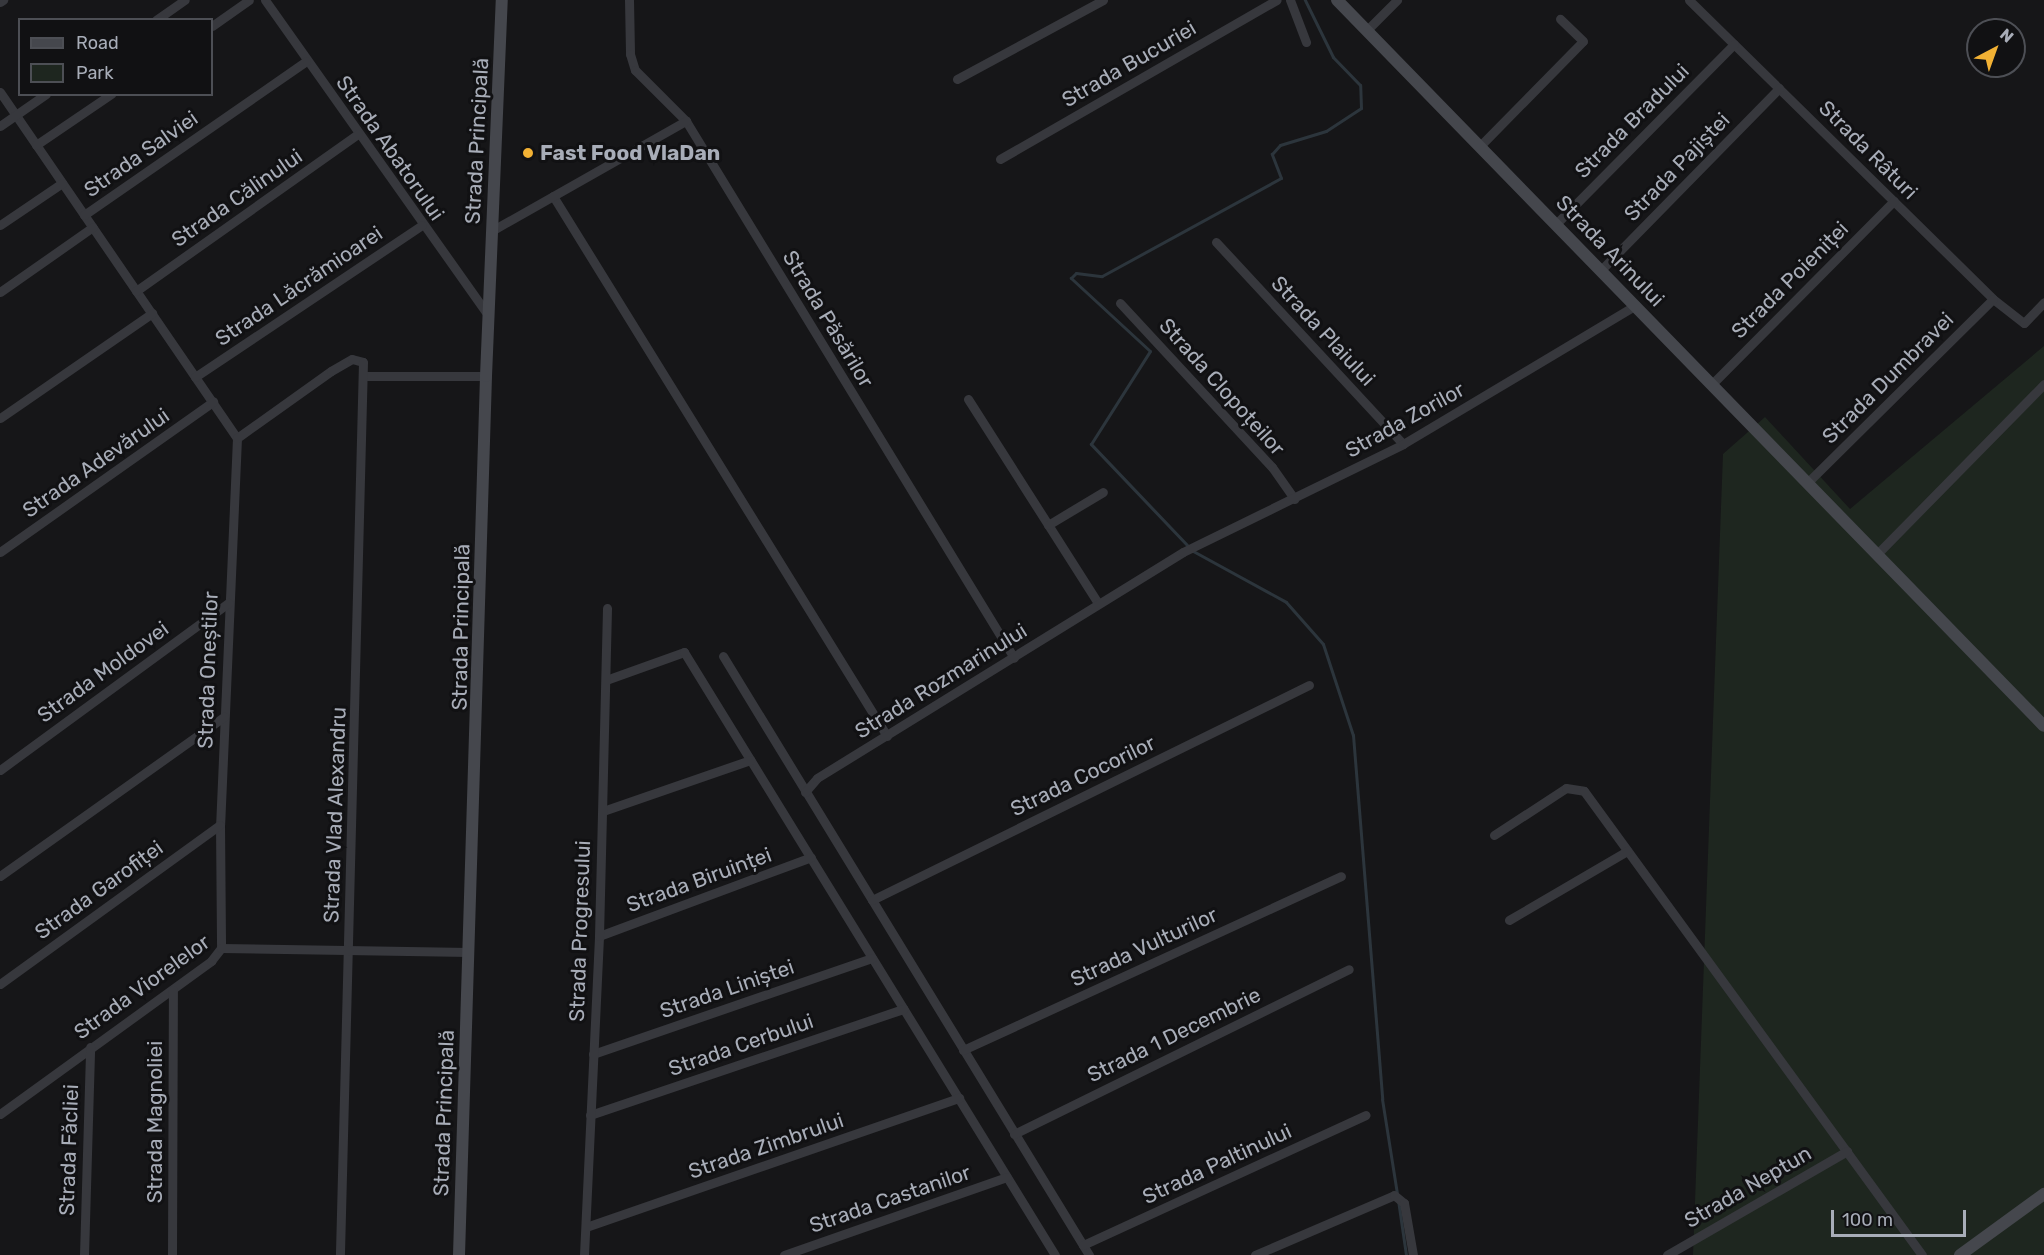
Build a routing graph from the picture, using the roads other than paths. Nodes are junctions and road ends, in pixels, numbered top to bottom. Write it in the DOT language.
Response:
graph roads {
  1 [pos="185,0"];
  2 [pos="249,0"];
  3 [pos="265,0"];
  4 [pos="502,0"];
  5 [pos="630,0"];
  6 [pos="1102,0"];
  7 [pos="1276,0"];
  8 [pos="1290,0"];
  9 [pos="1336,0"];
  10 [pos="1397,0"];
  11 [pos="1689,0"];
  12 [pos="159,18"];
  13 [pos="1560,19"];
  14 [pos="213,25"];
  15 [pos="1366,31"];
  16 [pos="1306,42"];
  17 [pos="1734,44"];
  18 [pos="306,61"];
  19 [pos="957,79"];
  20 [pos="1779,88"];
  21 [pos="0,92"];
  22 [pos="43,96"];
  23 [pos="108,96"];
  24 [pos="16,115"];
  25 [pos="686,121"];
  26 [pos="0,126"];
  27 [pos="358,134"];
  28 [pos="36,145"];
  29 [pos="1479,147"];
  30 [pos="1000,159"];
  31 [pos="62,183"];
  32 [pos="553,196"];
  33 [pos="1894,201"];
  34 [pos="84,215"];
  35 [pos="1556,224"];
  36 [pos="0,225"];
  37 [pos="422,225"];
  38 [pos="93,227"];
  39 [pos="493,230"];
  40 [pos="1216,242"];
  41 [pos="1600,271"];
  42 [pos="136,291"];
  43 [pos="0,292"];
  44 [pos="1993,299"];
  45 [pos="2044,302"];
  46 [pos="1120,303"];
  47 [pos="1636,305"];
  48 [pos="152,313"];
  49 [pos="489,316"];
  50 [pos="365,376"];
  51 [pos="486,376"];
  52 [pos="195,377"];
  53 [pos="1712,384"];
  54 [pos="2044,384"];
  55 [pos="968,399"];
  56 [pos="213,402"];
  57 [pos="0,418"];
  58 [pos="237,438"];
  59 [pos="1403,444"];
  60 [pos="1808,482"];
  61 [pos="1103,492"];
  62 [pos="1294,499"];
  63 [pos="1048,525"];
  64 [pos="0,552"];
  65 [pos="1183,552"];
  66 [pos="1878,554"];
  67 [pos="228,603"];
  68 [pos="1098,603"];
  69 [pos="607,608"];
  70 [pos="723,656"];
  71 [pos="1014,658"];
  72 [pos="606,680"];
  73 [pos="1309,685"];
  74 [pos="224,717"];
  75 [pos="2044,726"];
  76 [pos="887,736"];
  77 [pos="750,760"];
  78 [pos="0,770"];
  79 [pos="805,792"];
  80 [pos="603,811"];
  81 [pos="220,825"];
  82 [pos="1494,835"];
  83 [pos="1628,850"];
  84 [pos="811,857"];
  85 [pos="0,876"];
  86 [pos="1341,876"];
  87 [pos="872,900"];
  88 [pos="1509,920"];
  89 [pos="599,936"];
  90 [pos="221,948"];
  91 [pos="349,949"];
  92 [pos="469,952"];
  93 [pos="872,958"];
  94 [pos="1349,969"];
  95 [pos="0,984"];
  96 [pos="173,990"];
  97 [pos="904,1009"];
  98 [pos="90,1047"];
  99 [pos="963,1050"];
  100 [pos="593,1054"];
  101 [pos="959,1098"];
  102 [pos="0,1114"];
  103 [pos="590,1115"];
  104 [pos="1366,1115"];
  105 [pos="1014,1134"];
  106 [pos="1847,1151"];
  107 [pos="1007,1177"];
  108 [pos="2044,1194"];
  109 [pos="586,1227"];
  110 [pos="1083,1245"];
  111 [pos="84,1255"];
  112 [pos="172,1255"];
  113 [pos="340,1255"];
  114 [pos="459,1255"];
  115 [pos="584,1255"];
  116 [pos="784,1255"];
  117 [pos="1055,1255"];
  118 [pos="1089,1255"];
  119 [pos="1255,1255"];
  120 [pos="1413,1255"];
  121 [pos="1667,1255"];
  122 [pos="1922,1255"];
  123 [pos="1960,1255"];
  1 -- 12 [label="street"];
  2 -- 14 [label="street"];
  3 -- 18 [label="street, Strada Abatorului"];
  4 -- 39 [label="main road, Strada Principală"];
  5 -- 25 [label="street, Strada Păsărilor"];
  6 -- 19 [label="street"];
  7 -- 30 [label="street, Strada Bucuriei"];
  8 -- 16 [label="street"];
  9 -- 15 [label="main road, Strada Arinului"];
  10 -- 15 [label="street"];
  11 -- 17 [label="street, Strada Râturi"];
  13 -- 29 [label="street"];
  15 -- 29 [label="main road, Strada Arinului"];
  17 -- 20 [label="street, Strada Râturi"];
  17 -- 35 [label="street, Strada Bradului"];
  18 -- 27 [label="street, Strada Abatorului"];
  18 -- 34 [label="street, Strada Salviei"];
  20 -- 33 [label="street, Strada Râturi"];
  20 -- 41 [label="street, Strada Pajiștei"];
  21 -- 24 [label="street"];
  22 -- 24 [label="street"];
  23 -- 28 [label="street"];
  24 -- 26 [label="street"];
  24 -- 28 [label="street"];
  25 -- 32 [label="street"];
  25 -- 71 [label="street, Strada Păsărilor"];
  27 -- 37 [label="street, Strada Abatorului"];
  27 -- 42 [label="street, Strada Călinului"];
  28 -- 31 [label="street"];
  29 -- 35 [label="main road, Strada Arinului"];
  31 -- 34 [label="street"];
  31 -- 36 [label="street"];
  32 -- 39 [label="street"];
  32 -- 76 [label="street"];
  33 -- 44 [label="street, Strada Râturi"];
  33 -- 53 [label="street, Strada Poieniței"];
  34 -- 38 [label="street"];
  35 -- 41 [label="main road, Strada Arinului"];
  37 -- 49 [label="street, Strada Abatorului"];
  37 -- 52 [label="street, Strada Lăcrămioarei"];
  38 -- 42 [label="street"];
  38 -- 43 [label="street"];
  39 -- 49 [label="main road, Strada Principală"];
  40 -- 59 [label="street, Strada Plaiului"];
  41 -- 47 [label="main road, Strada Arinului"];
  42 -- 48 [label="street"];
  44 -- 45 [label="street, Strada Râturi"];
  44 -- 60 [label="street, Strada Dumbravei"];
  46 -- 62 [label="street, Strada Clopoțeilor"];
  47 -- 53 [label="main road, Strada Arinului"];
  47 -- 59 [label="street, Strada Zorilor"];
  48 -- 52 [label="street"];
  48 -- 57 [label="street"];
  49 -- 51 [label="main road, Strada Principală"];
  50 -- 51 [label="street"];
  50 -- 58 [label="street"];
  50 -- 91 [label="street, Strada Vlad Alexandru"];
  51 -- 92 [label="main road, Strada Principală"];
  52 -- 56 [label="street"];
  53 -- 60 [label="main road, Strada Arinului"];
  54 -- 66 [label="street"];
  55 -- 63 [label="street"];
  56 -- 58 [label="street"];
  56 -- 64 [label="street, Strada Adevărului"];
  58 -- 67 [label="street, Strada Oneștilor"];
  59 -- 62 [label="street, Strada Zorilor"];
  60 -- 66 [label="main road, Strada Arinului"];
  61 -- 63 [label="street"];
  62 -- 65 [label="street, Strada Zorilor"];
  63 -- 68 [label="street"];
  65 -- 68 [label="street, Strada Rozmarinului"];
  66 -- 75 [label="main road, Strada Arinului"];
  67 -- 74 [label="street, Strada Oneștilor"];
  67 -- 78 [label="street, Strada Moldovei"];
  68 -- 71 [label="street, Strada Rozmarinului"];
  69 -- 72 [label="street, Strada Progresului"];
  70 -- 79 [label="street"];
  71 -- 76 [label="street, Strada Rozmarinului"];
  72 -- 77 [label="street"];
  72 -- 80 [label="street, Strada Progresului"];
  73 -- 87 [label="street, Strada Cocorilor"];
  74 -- 81 [label="street, Strada Oneștilor"];
  74 -- 85 [label="street"];
  76 -- 79 [label="street, Strada Rozmarinului"];
  77 -- 80 [label="street"];
  77 -- 84 [label="street"];
  79 -- 87 [label="street"];
  80 -- 89 [label="street, Strada Progresului"];
  81 -- 90 [label="street, Strada Oneștilor"];
  81 -- 95 [label="street, Strada Garofiței"];
  82 -- 83 [label="street"];
  83 -- 88 [label="street"];
  83 -- 106 [label="street"];
  84 -- 89 [label="street, Strada Biruinței"];
  84 -- 93 [label="street"];
  86 -- 99 [label="street, Strada Vulturilor"];
  87 -- 99 [label="street"];
  89 -- 100 [label="street, Strada Progresului"];
  90 -- 91 [label="street, Strada Viorelelor"];
  90 -- 96 [label="street, Strada Viorelelor"];
  91 -- 92 [label="street, Strada Viorelelor"];
  91 -- 113 [label="street, Strada Vlad Alexandru"];
  92 -- 114 [label="main road, Strada Principală"];
  93 -- 97 [label="street"];
  93 -- 100 [label="street, Strada Liniștei"];
  94 -- 105 [label="street, Strada 1 Decembrie"];
  96 -- 98 [label="street, Strada Viorelelor"];
  96 -- 112 [label="street, Strada Magnoliei"];
  97 -- 101 [label="street"];
  97 -- 103 [label="street, Strada Cerbului"];
  98 -- 102 [label="street, Strada Viorelelor"];
  98 -- 111 [label="street, Strada Făcliei"];
  99 -- 105 [label="street"];
  100 -- 103 [label="street, Strada Progresului"];
  101 -- 107 [label="street"];
  101 -- 109 [label="street, Strada Zimbrului"];
  103 -- 109 [label="street, Strada Progresului"];
  104 -- 110 [label="street, Strada Paltinului"];
  105 -- 110 [label="street"];
  106 -- 121 [label="street, Strada Neptun"];
  106 -- 122 [label="street"];
  107 -- 116 [label="street, Strada Castanilor"];
  107 -- 117 [label="street"];
  108 -- 123 [label="main road"];
  109 -- 115 [label="street, Strada Progresului"];
  110 -- 118 [label="street"];
  119 -- 120 [label="street"];
}
